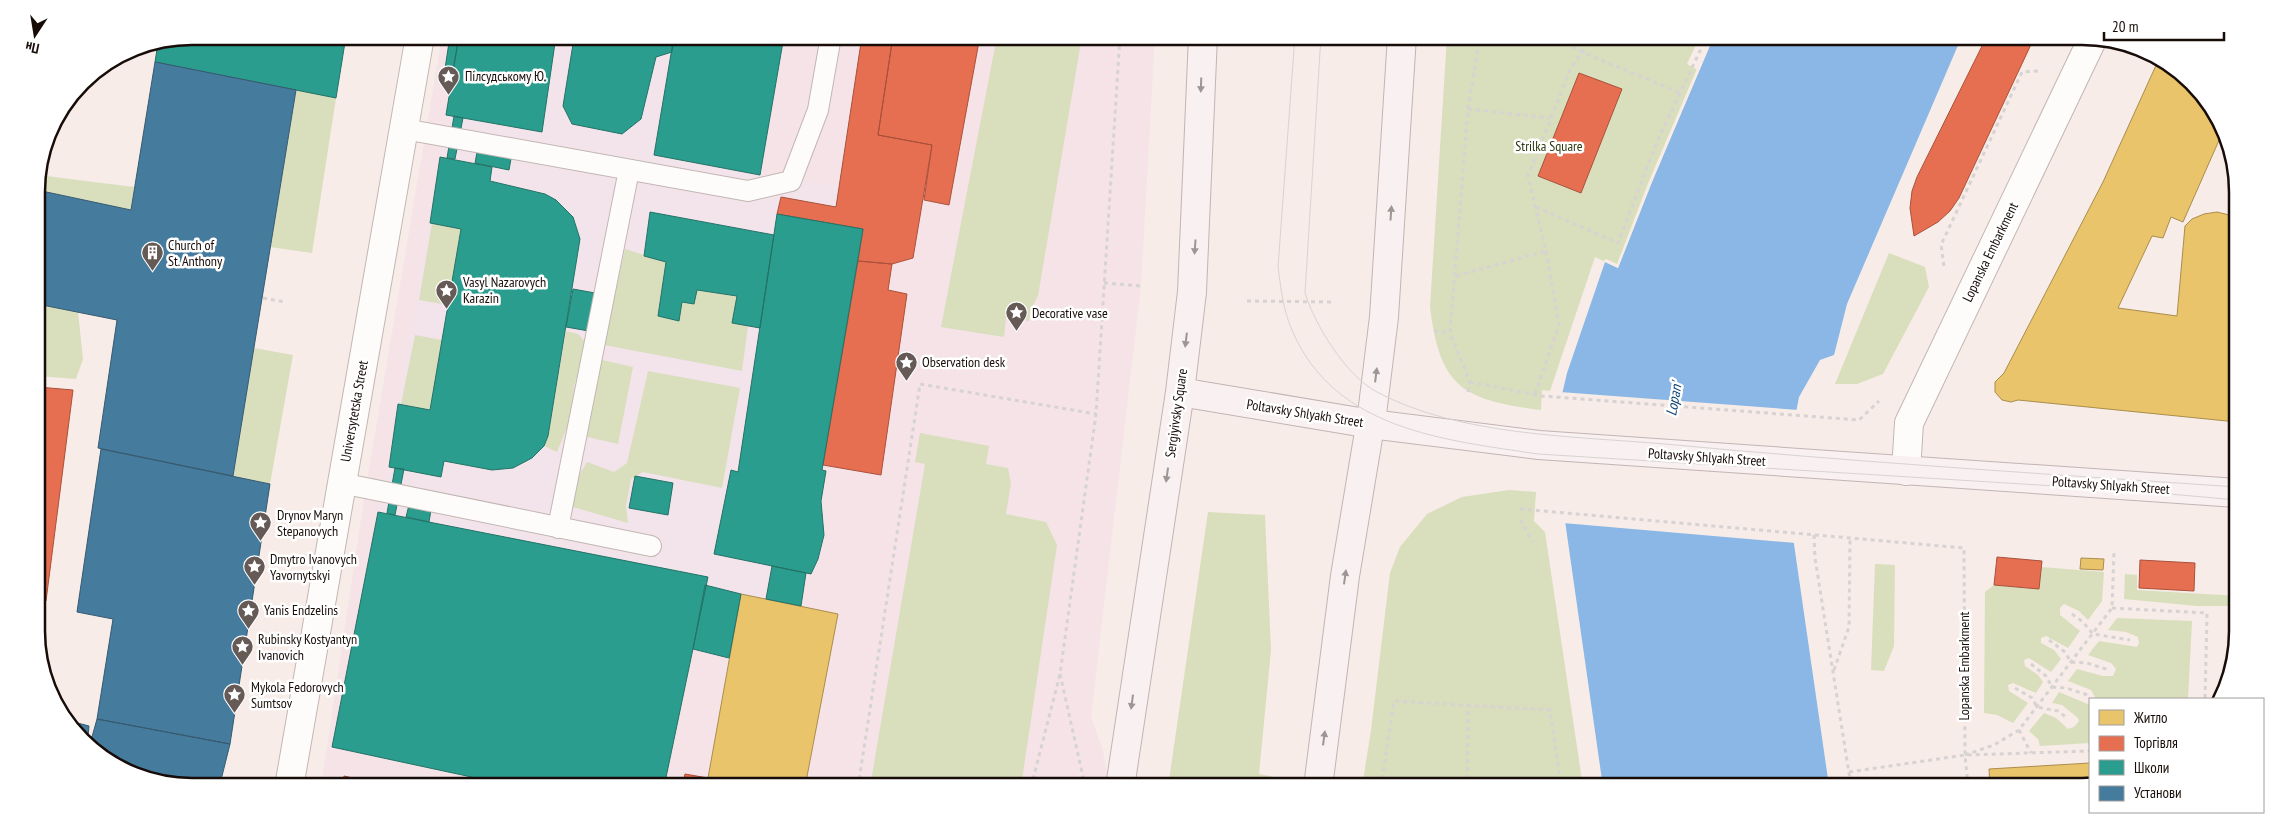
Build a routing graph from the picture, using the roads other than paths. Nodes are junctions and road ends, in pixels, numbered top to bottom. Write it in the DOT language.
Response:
graph roads {
  1 [pos="418,45"];
  2 [pos="830,45"];
  3 [pos="1203,45"];
  4 [pos="1401,45"];
  5 [pos="2089,45"];
  6 [pos="404,129"];
  7 [pos="629,170"];
  8 [pos="1180,392"];
  9 [pos="1371,424"];
  10 [pos="1906,471"];
  11 [pos="341,483"];
  12 [pos="2229,492"];
  13 [pos="558,528"];
  14 [pos="651,546"];
  15 [pos="291,778"];
  16 [pos="1121,778"];
  17 [pos="1319,778"];
  1 -- 6 [label="street, Universytetska Street"];
  2 -- 7 [label="lane"];
  3 -- 8 [label="main road, Sergiyivsky Square, one-way"];
  9 -- 4 [label="main road, one-way"];
  5 -- 10 [label="street, Lopanska Embarkment"];
  6 -- 7 [label="lane"];
  6 -- 11 [label="street, Universytetska Street"];
  7 -- 13 [label="lane"];
  8 -- 9 [label="main road, Poltavsky Shlyakh Street"];
  8 -- 16 [label="main road, Sergiyivsky Square, one-way"];
  9 -- 10 [label="main road, Poltavsky Shlyakh Street"];
  17 -- 9 [label="main road, one-way"];
  10 -- 12 [label="main road, Poltavsky Shlyakh Street"];
  11 -- 13 [label="lane"];
  11 -- 15 [label="street, Universytetska Street"];
  13 -- 14 [label="lane"];
}
